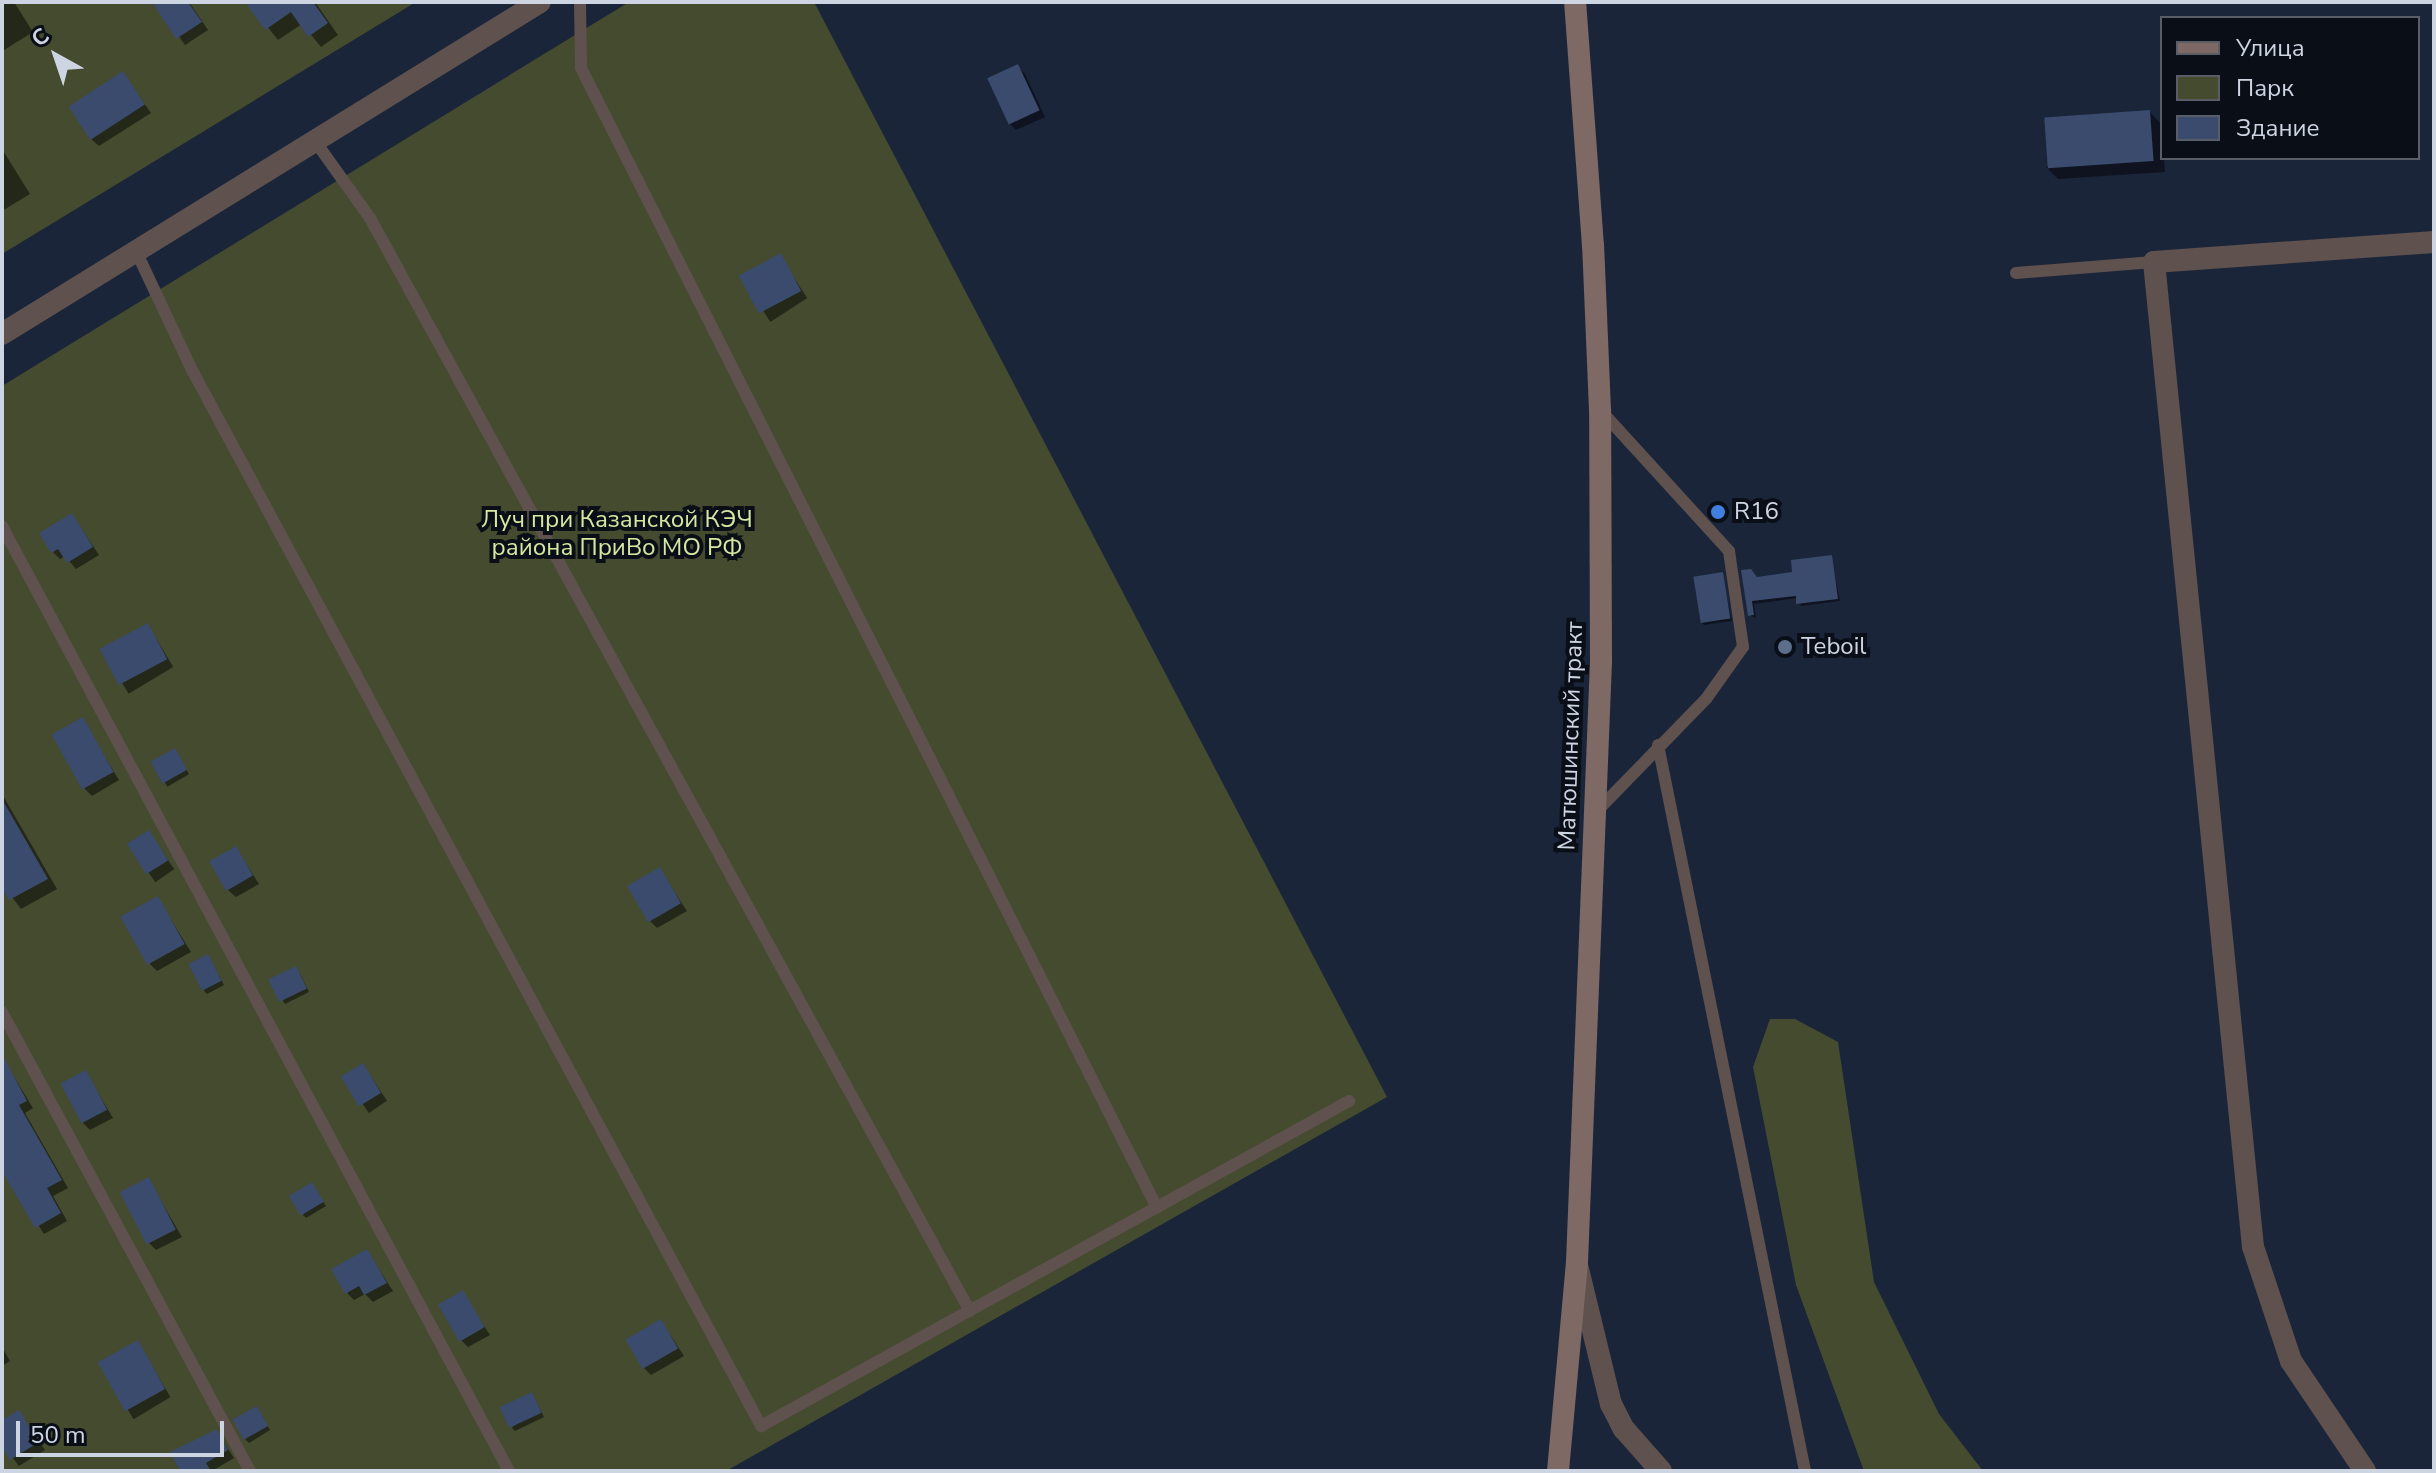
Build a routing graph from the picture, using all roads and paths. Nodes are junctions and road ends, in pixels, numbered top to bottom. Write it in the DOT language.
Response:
graph roads {
  1 [pos="540,2"];
  2 [pos="580,2"];
  3 [pos="1575,2"];
  4 [pos="315,141"];
  5 [pos="2434,242"];
  6 [pos="136,251"];
  7 [pos="2154,262"];
  8 [pos="2016,273"];
  9 [pos="2,334"];
  10 [pos="1600,410"];
  11 [pos="2,526"];
  12 [pos="1658,745"];
  13 [pos="1595,814"];
  14 [pos="2,1012"];
  15 [pos="1349,1101"];
  16 [pos="1157,1208"];
  17 [pos="1577,1262"];
  18 [pos="970,1311"];
  19 [pos="250,1471"];
  20 [pos="509,1471"];
  21 [pos="1558,1471"];
  22 [pos="1661,1471"];
  23 [pos="1805,1471"];
  24 [pos="2365,1471"];
  1 -- 4 [label="street"];
  2 -- 16 [label="lane"];
  3 -- 10 [label="main road, Матюшинский тракт"];
  4 -- 6 [label="street"];
  4 -- 18 [label="lane"];
  5 -- 7 [label="street"];
  6 -- 9 [label="street"];
  6 -- 18 [label="lane"];
  7 -- 8 [label="lane"];
  7 -- 24 [label="street"];
  10 -- 12 [label="lane"];
  10 -- 13 [label="main road, Матюшинский тракт"];
  11 -- 20 [label="lane"];
  12 -- 13 [label="lane"];
  12 -- 23 [label="lane"];
  13 -- 17 [label="main road, Матюшинский тракт"];
  14 -- 19 [label="lane"];
  15 -- 16 [label="lane"];
  16 -- 18 [label="lane"];
  17 -- 21 [label="main road, Матюшинский тракт"];
  17 -- 22 [label="street"];
}
